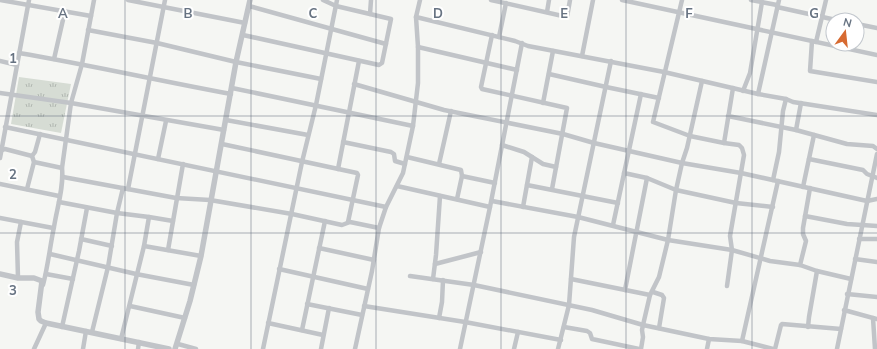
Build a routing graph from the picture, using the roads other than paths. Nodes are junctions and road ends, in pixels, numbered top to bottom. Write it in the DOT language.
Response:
graph roads {
  1 [pos="0,0"];
  2 [pos="94,0"];
  3 [pos="128,0"];
  4 [pos="165,0"];
  5 [pos="323,0"];
  6 [pos="337,0"];
  7 [pos="372,0"];
  8 [pos="420,0"];
  9 [pos="491,0"];
  10 [pos="549,0"];
  11 [pos="570,0"];
  12 [pos="593,0"];
  13 [pos="622,0"];
  14 [pos="682,0"];
  15 [pos="751,0"];
  16 [pos="826,0"];
  17 [pos="29,2"];
  18 [pos="762,2"];
  19 [pos="249,3"];
  20 [pos="506,3"];
  21 [pos="778,4"];
  22 [pos="336,6"];
  23 [pos="164,7"];
  24 [pos="65,11"];
  25 [pos="547,12"];
  26 [pos="679,13"];
  27 [pos="370,14"];
  28 [pos="91,16"];
  29 [pos="416,17"];
  30 [pos="821,17"];
  31 [pos="825,18"];
  32 [pos="245,23"];
  33 [pos="865,26"];
  34 [pos="877,28"];
  35 [pos="758,29"];
  36 [pos="88,30"];
  37 [pos="332,30"];
  38 [pos="772,32"];
  39 [pos="242,35"];
  40 [pos="492,35"];
  41 [pos="499,37"];
  42 [pos="814,41"];
  43 [pos="157,43"];
  44 [pos="522,43"];
  45 [pos="386,44"];
  46 [pos="418,47"];
  47 [pos="553,50"];
  48 [pos="19,53"];
  49 [pos="326,53"];
  50 [pos="877,55"];
  51 [pos="582,56"];
  52 [pos="54,59"];
  53 [pos="359,60"];
  54 [pos="0,62"];
  55 [pos="236,62"];
  56 [pos="486,62"];
  57 [pos="611,62"];
  58 [pos="82,64"];
  59 [pos="17,65"];
  60 [pos="517,70"];
  61 [pos="664,72"];
  62 [pos="548,74"];
  63 [pos="150,79"];
  64 [pos="321,79"];
  65 [pos="702,81"];
  66 [pos="877,82"];
  67 [pos="354,84"];
  68 [pos="606,88"];
  69 [pos="733,88"];
  70 [pos="232,91"];
  71 [pos="743,91"];
  72 [pos="0,93"];
  73 [pos="641,94"];
  74 [pos="758,94"];
  75 [pos="11,95"];
  76 [pos="512,96"];
  77 [pos="659,98"];
  78 [pos="786,99"];
  79 [pos="416,102"];
  80 [pos="543,102"];
  81 [pos="72,103"];
  82 [pos="801,103"];
  83 [pos="316,105"];
  84 [pos="349,112"];
  85 [pos="450,112"];
  86 [pos="877,115"];
  87 [pos="728,116"];
  88 [pos="143,117"];
  89 [pos="226,120"];
  90 [pos="166,121"];
  91 [pos="507,122"];
  92 [pos="412,126"];
  93 [pos="5,127"];
  94 [pos="781,127"];
  95 [pos="224,130"];
  96 [pos="796,130"];
  97 [pos="40,134"];
  98 [pos="563,134"];
  99 [pos="308,135"];
  100 [pos="814,135"];
  101 [pos="690,136"];
  102 [pos="66,139"];
  103 [pos="343,142"];
  104 [pos="594,143"];
  105 [pos="724,143"];
  106 [pos="222,144"];
  107 [pos="502,145"];
  108 [pos="877,149"];
  109 [pos="1,151"];
  110 [pos="629,151"];
  111 [pos="135,154"];
  112 [pos="877,154"];
  113 [pos="32,156"];
  114 [pos="406,157"];
  115 [pos="532,157"];
  116 [pos="0,158"];
  117 [pos="158,159"];
  118 [pos="809,160"];
  119 [pos="34,162"];
  120 [pos="302,162"];
  121 [pos="682,163"];
  122 [pos="183,164"];
  123 [pos="405,164"];
  124 [pos="439,164"];
  125 [pos="556,167"];
  126 [pos="62,168"];
  127 [pos="338,169"];
  128 [pos="216,170"];
  129 [pos="624,173"];
  130 [pos="740,173"];
  131 [pos="462,176"];
  132 [pos="63,177"];
  133 [pos="875,177"];
  134 [pos="647,178"];
  135 [pos="776,181"];
  136 [pos="495,183"];
  137 [pos="0,184"];
  138 [pos="527,185"];
  139 [pos="397,186"];
  140 [pos="297,187"];
  141 [pos="803,187"];
  142 [pos="126,188"];
  143 [pos="810,188"];
  144 [pos="27,189"];
  145 [pos="552,189"];
  146 [pos="676,190"];
  147 [pos="583,195"];
  148 [pos="59,196"];
  149 [pos="440,196"];
  150 [pos="176,198"];
  151 [pos="457,199"];
  152 [pos="877,199"];
  153 [pos="210,200"];
  154 [pos="353,200"];
  155 [pos="492,201"];
  156 [pos="867,201"];
  157 [pos="59,202"];
  158 [pos="618,203"];
  159 [pos="736,203"];
  160 [pos="386,207"];
  161 [pos="490,207"];
  162 [pos="523,207"];
  163 [pos="773,207"];
  164 [pos="87,208"];
  165 [pos="117,214"];
  166 [pos="292,214"];
  167 [pos="805,216"];
  168 [pos="578,217"];
  169 [pos="0,218"];
  170 [pos="149,218"];
  171 [pos="325,221"];
  172 [pos="21,222"];
  173 [pos="173,222"];
  174 [pos="348,222"];
  175 [pos="613,225"];
  176 [pos="862,226"];
  177 [pos="877,226"];
  178 [pos="54,228"];
  179 [pos="379,228"];
  180 [pos="637,232"];
  181 [pos="859,239"];
  182 [pos="877,239"];
  183 [pos="82,240"];
  184 [pos="668,240"];
  185 [pos="112,246"];
  186 [pos="144,246"];
  187 [pos="319,248"];
  188 [pos="168,250"];
  189 [pos="732,250"];
  190 [pos="481,252"];
  191 [pos="50,254"];
  192 [pos="201,256"];
  193 [pos="762,259"];
  194 [pos="77,260"];
  195 [pos="374,260"];
  196 [pos="854,260"];
  197 [pos="877,262"];
  198 [pos="435,264"];
  199 [pos="800,265"];
  200 [pos="108,267"];
  201 [pos="279,269"];
  202 [pos="817,271"];
  203 [pos="0,274"];
  204 [pos="46,274"];
  205 [pos="136,274"];
  206 [pos="410,276"];
  207 [pos="312,277"];
  208 [pos="18,278"];
  209 [pos="73,279"];
  210 [pos="433,279"];
  211 [pos="571,279"];
  212 [pos="851,279"];
  213 [pos="443,280"];
  214 [pos="194,285"];
  215 [pos="474,285"];
  216 [pos="727,286"];
  217 [pos="42,289"];
  218 [pos="368,289"];
  219 [pos="624,290"];
  220 [pos="651,294"];
  221 [pos="847,294"];
  222 [pos="877,296"];
  223 [pos="307,304"];
  224 [pos="130,306"];
  225 [pos="364,306"];
  226 [pos="569,306"];
  227 [pos="329,308"];
  228 [pos="844,310"];
  229 [pos="362,315"];
  230 [pos="185,318"];
  231 [pos="439,318"];
  232 [pos="875,319"];
  233 [pos="465,322"];
  234 [pos="46,323"];
  235 [pos="268,323"];
  236 [pos="643,325"];
  237 [pos="62,327"];
  238 [pos="564,327"];
  239 [pos="808,327"];
  240 [pos="659,328"];
  241 [pos="841,329"];
  242 [pos="302,330"];
  243 [pos="89,332"];
  244 [pos="518,332"];
  245 [pos="323,335"];
  246 [pos="121,339"];
  247 [pos="709,339"];
  248 [pos="561,340"];
  249 [pos="742,341"];
  250 [pos="139,342"];
  251 [pos="176,346"];
  252 [pos="36,349"];
  253 [pos="83,349"];
  254 [pos="138,349"];
  255 [pos="169,349"];
  256 [pos="196,349"];
  257 [pos="263,349"];
  258 [pos="321,349"];
  259 [pos="355,349"];
  260 [pos="460,349"];
  261 [pos="514,349"];
  262 [pos="558,349"];
  263 [pos="640,349"];
  264 [pos="707,349"];
  265 [pos="774,349"];
  266 [pos="837,349"];
  267 [pos="875,349"];
  1 -- 17 [label="street"];
  2 -- 28 [label="street"];
  3 -- 23 [label="street"];
  4 -- 23 [label="street"];
  5 -- 22 [label="street"];
  6 -- 22 [label="street"];
  7 -- 27 [label="street"];
  8 -- 29 [label="street"];
  9 -- 20 [label="street"];
  10 -- 25 [label="street"];
  11 -- 25 [label="street"];
  12 -- 51 [label="street"];
  13 -- 26 [label="street"];
  14 -- 26 [label="street"];
  15 -- 18 [label="street"];
  16 -- 30 [label="street"];
  17 -- 24 [label="street"];
  17 -- 48 [label="street"];
  18 -- 21 [label="street"];
  18 -- 35 [label="street"];
  19 -- 32 [label="street"];
  19 -- 37 [label="street"];
  20 -- 25 [label="street"];
  20 -- 41 [label="street"];
  21 -- 30 [label="street"];
  21 -- 38 [label="street"];
  22 -- 27 [label="street"];
  22 -- 37 [label="street"];
  23 -- 32 [label="street"];
  23 -- 43 [label="street"];
  24 -- 28 [label="street"];
  24 -- 52 [label="street"];
  26 -- 35 [label="street"];
  26 -- 61 [label="street"];
  27 -- 45 [label="street"];
  28 -- 36 [label="street"];
  29 -- 40 [label="street"];
  29 -- 46 [label="street"];
  30 -- 31 [label="street"];
  30 -- 42 [label="street"];
  32 -- 39 [label="street"];
  33 -- 34 [label="street"];
  35 -- 38 [label="street"];
  35 -- 71 [label="street"];
  36 -- 43 [label="street"];
  36 -- 58 [label="street"];
  37 -- 45 [label="street"];
  37 -- 49 [label="street"];
  38 -- 42 [label="street"];
  38 -- 74 [label="street"];
  39 -- 49 [label="street"];
  39 -- 55 [label="street"];
  40 -- 41 [label="street"];
  40 -- 56 [label="street"];
  41 -- 44 [label="street"];
  42 -- 50 [label="street"];
  42 -- 66 [label="street"];
  43 -- 55 [label="street"];
  43 -- 63 [label="street"];
  44 -- 47 [label="street"];
  44 -- 60 [label="street"];
  45 -- 53 [label="street"];
  46 -- 56 [label="street"];
  46 -- 79 [label="street"];
  47 -- 51 [label="street"];
  47 -- 62 [label="street"];
  48 -- 52 [label="street"];
  48 -- 59 [label="street"];
  49 -- 53 [label="street"];
  49 -- 64 [label="street"];
  51 -- 57 [label="street"];
  52 -- 58 [label="street"];
  53 -- 67 [label="street"];
  54 -- 59 [label="street"];
  55 -- 64 [label="street"];
  55 -- 70 [label="street"];
  56 -- 60 [label="street"];
  56 -- 76 [label="street"];
  57 -- 61 [label="street"];
  57 -- 68 [label="street"];
  58 -- 63 [label="street"];
  58 -- 81 [label="street"];
  59 -- 75 [label="street"];
  60 -- 76 [label="street"];
  61 -- 65 [label="street"];
  61 -- 77 [label="street"];
  62 -- 68 [label="street"];
  62 -- 80 [label="street"];
  63 -- 70 [label="street"];
  63 -- 88 [label="street"];
  64 -- 83 [label="street"];
  65 -- 69 [label="street"];
  65 -- 101 [label="street"];
  67 -- 79 [label="street"];
  67 -- 84 [label="street"];
  68 -- 73 [label="street"];
  68 -- 104 [label="street"];
  69 -- 71 [label="street"];
  69 -- 87 [label="street"];
  70 -- 83 [label="street"];
  70 -- 89 [label="street"];
  71 -- 74 [label="street"];
  72 -- 75 [label="street"];
  73 -- 77 [label="street"];
  73 -- 110 [label="street"];
  74 -- 78 [label="street"];
  75 -- 81 [label="street"];
  75 -- 93 [label="street"];
  76 -- 80 [label="street"];
  76 -- 91 [label="street"];
  77 -- 101 [label="street"];
  78 -- 82 [label="street"];
  78 -- 94 [label="street"];
  79 -- 85 [label="street"];
  79 -- 92 [label="street"];
  80 -- 98 [label="street"];
  81 -- 88 [label="street"];
  81 -- 102 [label="street"];
  82 -- 86 [label="street"];
  82 -- 96 [label="street"];
  83 -- 84 [label="street"];
  83 -- 99 [label="street"];
  84 -- 92 [label="street"];
  84 -- 103 [label="street"];
  85 -- 91 [label="street"];
  85 -- 124 [label="street"];
  87 -- 94 [label="street"];
  87 -- 105 [label="street"];
  88 -- 90 [label="street"];
  88 -- 111 [label="street"];
  89 -- 95 [label="street"];
  89 -- 99 [label="street"];
  90 -- 95 [label="street"];
  90 -- 117 [label="street"];
  91 -- 98 [label="street"];
  91 -- 107 [label="street"];
  92 -- 114 [label="street"];
  93 -- 97 [label="street"];
  93 -- 109 [label="street"];
  94 -- 96 [label="street"];
  94 -- 135 [label="street"];
  95 -- 106 [label="street"];
  96 -- 100 [label="street"];
  97 -- 102 [label="street"];
  97 -- 113 [label="street"];
  98 -- 104 [label="street"];
  98 -- 125 [label="street"];
  99 -- 120 [label="street"];
  100 -- 108 [label="street"];
  100 -- 118 [label="street"];
  101 -- 105 [label="street"];
  101 -- 121 [label="street"];
  102 -- 111 [label="street"];
  102 -- 126 [label="street"];
  103 -- 123 [label="street"];
  103 -- 127 [label="street"];
  104 -- 110 [label="street"];
  104 -- 147 [label="street"];
  105 -- 130 [label="street"];
  106 -- 120 [label="street"];
  106 -- 128 [label="street"];
  107 -- 115 [label="street"];
  107 -- 136 [label="street"];
  109 -- 113 [label="street"];
  109 -- 116 [label="street"];
  110 -- 121 [label="street"];
  110 -- 129 [label="street"];
  111 -- 117 [label="street"];
  111 -- 142 [label="street"];
  112 -- 133 [label="street"];
  113 -- 119 [label="street"];
  114 -- 123 [label="street"];
  114 -- 124 [label="street"];
  115 -- 125 [label="street"];
  115 -- 138 [label="street"];
  117 -- 122 [label="street"];
  118 -- 133 [label="street"];
  118 -- 141 [label="street"];
  119 -- 126 [label="street"];
  119 -- 144 [label="street"];
  120 -- 127 [label="street"];
  120 -- 140 [label="street"];
  121 -- 130 [label="street"];
  121 -- 146 [label="street"];
  122 -- 128 [label="street"];
  122 -- 150 [label="street"];
  123 -- 139 [label="street"];
  124 -- 131 [label="street"];
  125 -- 145 [label="street"];
  126 -- 132 [label="street"];
  127 -- 154 [label="street"];
  128 -- 140 [label="street"];
  128 -- 153 [label="street"];
  129 -- 134 [label="street"];
  129 -- 158 [label="street"];
  130 -- 135 [label="street"];
  130 -- 159 [label="street"];
  131 -- 136 [label="street"];
  131 -- 151 [label="street"];
  132 -- 142 [label="street"];
  132 -- 148 [label="street"];
  133 -- 156 [label="street"];
  134 -- 146 [label="street"];
  134 -- 180 [label="street"];
  135 -- 141 [label="street"];
  135 -- 163 [label="street"];
  136 -- 155 [label="street"];
  137 -- 144 [label="street"];
  138 -- 145 [label="street"];
  138 -- 162 [label="street"];
  139 -- 149 [label="street"];
  139 -- 160 [label="street"];
  140 -- 154 [label="street"];
  140 -- 166 [label="street"];
  141 -- 143 [label="street"];
  142 -- 150 [label="street"];
  142 -- 165 [label="street"];
  143 -- 156 [label="street"];
  143 -- 167 [label="street"];
  144 -- 148 [label="street"];
  145 -- 147 [label="street"];
  146 -- 159 [label="street"];
  146 -- 184 [label="street"];
  147 -- 158 [label="street"];
  147 -- 168 [label="street"];
  148 -- 157 [label="street"];
  149 -- 151 [label="street"];
  149 -- 198 [label="street"];
  150 -- 153 [label="street"];
  150 -- 173 [label="street"];
  151 -- 161 [label="street"];
  152 -- 156 [label="street"];
  153 -- 166 [label="street"];
  153 -- 192 [label="street"];
  154 -- 160 [label="street"];
  154 -- 174 [label="street"];
  155 -- 161 [label="street"];
  155 -- 162 [label="street"];
  156 -- 176 [label="street"];
  157 -- 164 [label="street"];
  157 -- 178 [label="street"];
  158 -- 175 [label="street"];
  159 -- 163 [label="street"];
  159 -- 189 [label="street"];
  160 -- 179 [label="street"];
  161 -- 190 [label="street"];
  162 -- 168 [label="street"];
  163 -- 193 [label="street"];
  164 -- 165 [label="street"];
  164 -- 183 [label="street"];
  165 -- 170 [label="street"];
  165 -- 185 [label="street"];
  166 -- 171 [label="street"];
  166 -- 201 [label="street"];
  167 -- 176 [label="street"];
  167 -- 199 [label="street"];
  168 -- 175 [label="street"];
  168 -- 211 [label="street"];
  169 -- 172 [label="street"];
  170 -- 173 [label="street"];
  170 -- 186 [label="street"];
  171 -- 174 [label="street"];
  171 -- 187 [label="street"];
  172 -- 178 [label="street"];
  172 -- 208 [label="street"];
  173 -- 188 [label="street"];
  174 -- 179 [label="street"];
  175 -- 180 [label="street"];
  176 -- 177 [label="street"];
  176 -- 181 [label="street"];
  178 -- 191 [label="street"];
  179 -- 195 [label="street"];
  180 -- 184 [label="street"];
  180 -- 219 [label="street"];
  181 -- 182 [label="street"];
  181 -- 196 [label="street"];
  183 -- 185 [label="street"];
  183 -- 194 [label="street"];
  184 -- 189 [label="street"];
  184 -- 220 [label="street"];
  185 -- 200 [label="street"];
  186 -- 188 [label="street"];
  186 -- 205 [label="street"];
  187 -- 195 [label="street"];
  187 -- 207 [label="street"];
  188 -- 192 [label="street"];
  189 -- 193 [label="street"];
  189 -- 216 [label="street"];
  190 -- 198 [label="street"];
  190 -- 215 [label="street"];
  191 -- 194 [label="street"];
  191 -- 204 [label="street"];
  192 -- 214 [label="street"];
  193 -- 199 [label="street"];
  193 -- 249 [label="street"];
  194 -- 200 [label="street"];
  194 -- 209 [label="street"];
  195 -- 218 [label="street"];
  196 -- 197 [label="street"];
  196 -- 212 [label="street"];
  198 -- 210 [label="street"];
  199 -- 202 [label="street"];
  200 -- 205 [label="street"];
  200 -- 243 [label="street"];
  201 -- 207 [label="street"];
  201 -- 235 [label="street"];
  202 -- 212 [label="street"];
  202 -- 239 [label="street"];
  203 -- 208 [label="street"];
  204 -- 209 [label="street"];
  204 -- 217 [label="street"];
  205 -- 214 [label="street"];
  205 -- 224 [label="street"];
  206 -- 210 [label="street"];
  207 -- 218 [label="street"];
  207 -- 223 [label="street"];
  208 -- 217 [label="street"];
  209 -- 237 [label="street"];
  210 -- 213 [label="street"];
  211 -- 219 [label="street"];
  211 -- 226 [label="street"];
  212 -- 221 [label="street"];
  213 -- 215 [label="street"];
  213 -- 231 [label="street"];
  214 -- 230 [label="street"];
  215 -- 226 [label="street"];
  215 -- 233 [label="street"];
  217 -- 234 [label="street"];
  218 -- 225 [label="street"];
  219 -- 220 [label="street"];
  220 -- 236 [label="street"];
  220 -- 240 [label="street"];
  221 -- 222 [label="street"];
  221 -- 228 [label="street"];
  223 -- 227 [label="street"];
  223 -- 242 [label="street"];
  224 -- 230 [label="street"];
  224 -- 246 [label="street"];
  225 -- 229 [label="street"];
  225 -- 231 [label="street"];
  226 -- 236 [label="street"];
  226 -- 238 [label="street"];
  227 -- 229 [label="street"];
  227 -- 245 [label="street"];
  228 -- 232 [label="street"];
  228 -- 241 [label="street"];
  229 -- 259 [label="street"];
  230 -- 251 [label="street"];
  231 -- 233 [label="street"];
  232 -- 267 [label="street"];
  233 -- 244 [label="street"];
  233 -- 260 [label="street"];
  234 -- 237 [label="street"];
  234 -- 252 [label="street"];
  235 -- 242 [label="street"];
  235 -- 257 [label="street"];
  236 -- 240 [label="street"];
  236 -- 263 [label="street"];
  237 -- 243 [label="street"];
  238 -- 248 [label="street"];
  238 -- 263 [label="street"];
  239 -- 241 [label="street"];
  239 -- 265 [label="street"];
  240 -- 247 [label="street"];
  241 -- 266 [label="street"];
  242 -- 245 [label="street"];
  243 -- 246 [label="street"];
  243 -- 253 [label="street"];
  244 -- 248 [label="street"];
  244 -- 261 [label="street"];
  245 -- 258 [label="street"];
  246 -- 250 [label="street"];
  247 -- 249 [label="street"];
  247 -- 264 [label="street"];
  248 -- 262 [label="street"];
  249 -- 265 [label="street"];
  250 -- 254 [label="street"];
  250 -- 255 [label="street"];
  251 -- 256 [label="street"];
}
